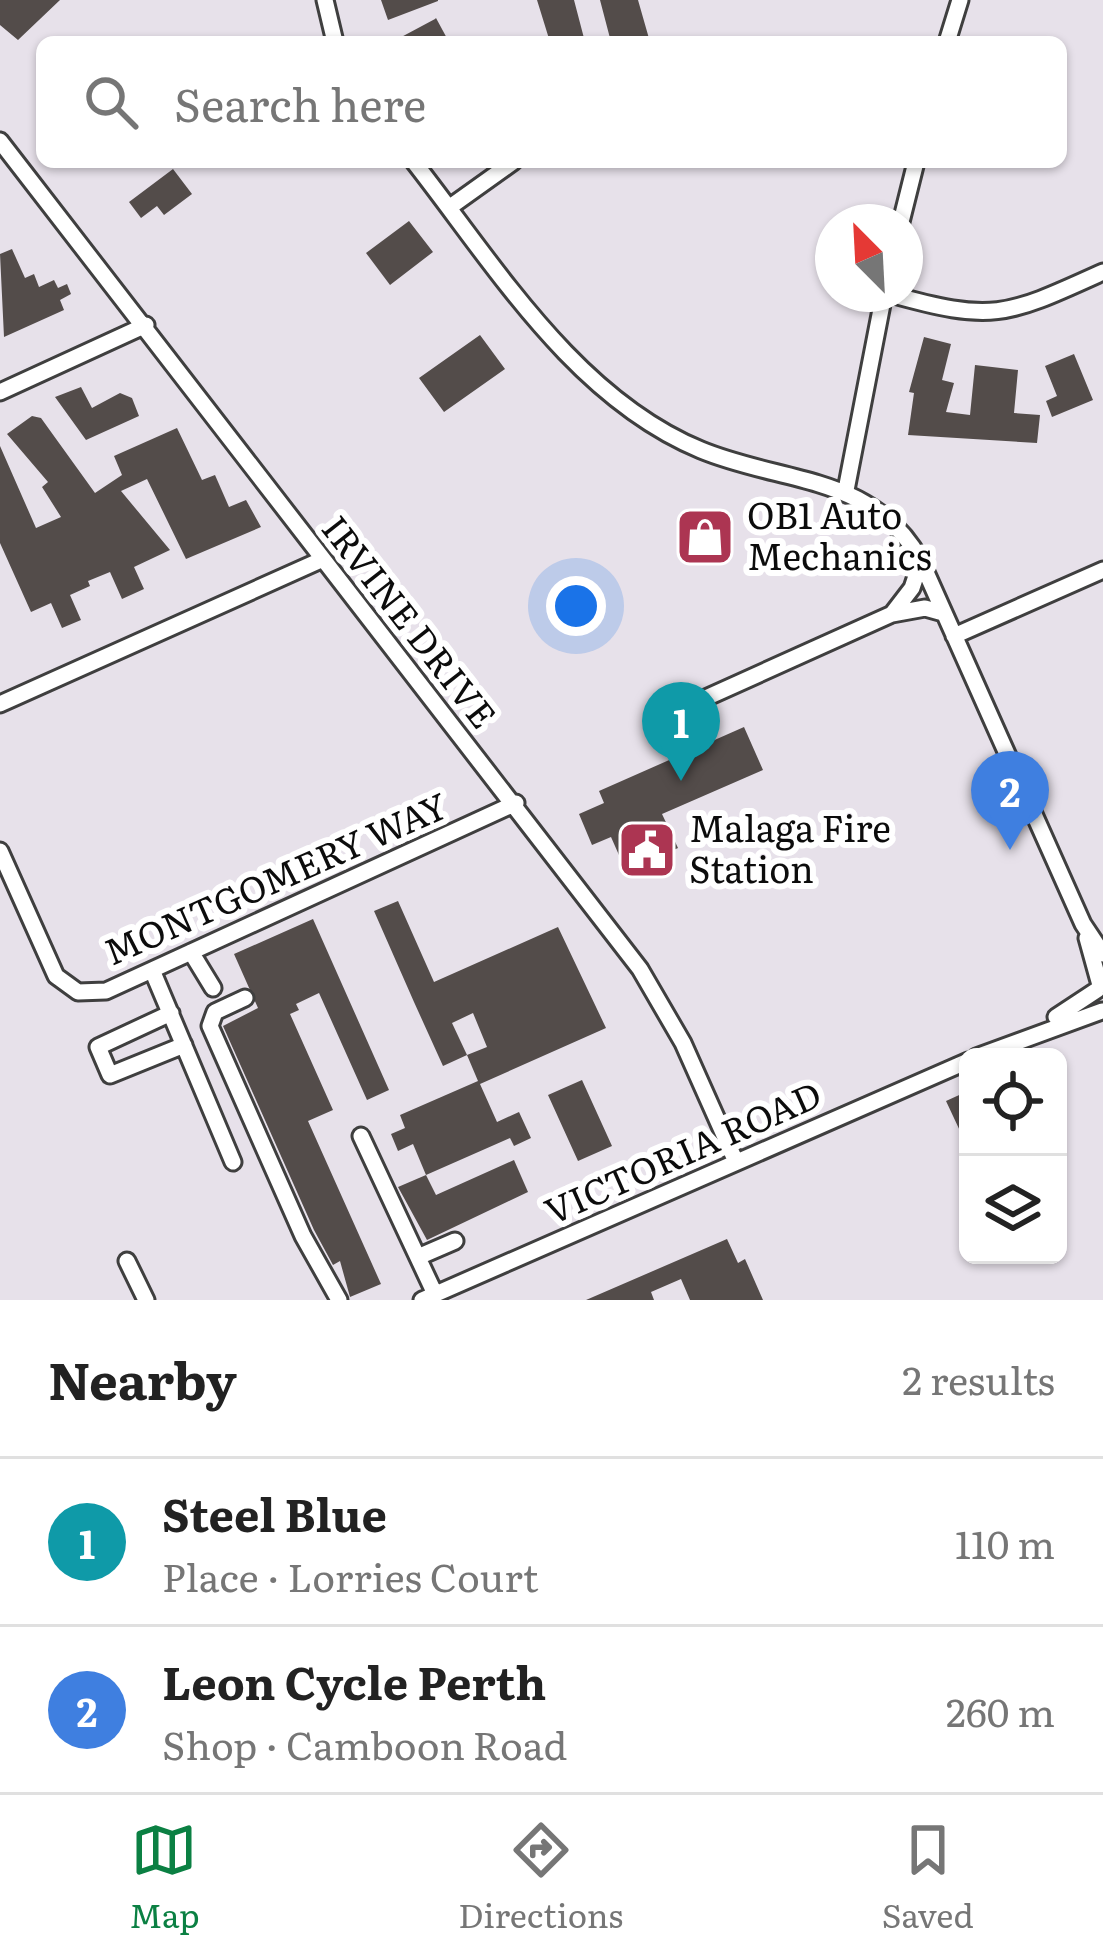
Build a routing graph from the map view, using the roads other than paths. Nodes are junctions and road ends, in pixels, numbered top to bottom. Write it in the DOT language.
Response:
graph roads {
  1 [pos="326,0"];
  2 [pos="960,0"];
  3 [pos="334,36"];
  4 [pos="949,36"];
  5 [pos="0,141"];
  6 [pos="419,168"];
  7 [pos="505,168"];
  8 [pos="915,168"];
  9 [pos="906,204"];
  10 [pos="450,208"];
  11 [pos="1103,272"];
  12 [pos="923,304"];
  13 [pos="883,312"];
  14 [pos="146,325"];
  15 [pos="0,392"];
  16 [pos="846,490"];
  17 [pos="320,560"];
  18 [pos="921,561"];
  19 [pos="1103,571"];
  20 [pos="944,613"];
  21 [pos="892,614"];
  22 [pos="954,636"];
  23 [pos="0,704"];
  24 [pos="659,719"];
  25 [pos="516,803"];
  26 [pos="0,850"];
  27 [pos="1084,924"];
  28 [pos="191,952"];
  29 [pos="1103,954"];
  30 [pos="152,970"];
  31 [pos="1100,986"];
  32 [pos="213,988"];
  33 [pos="245,998"];
  34 [pos="1103,1011"];
  35 [pos="171,1013"];
  36 [pos="1028,1034"];
  37 [pos="184,1045"];
  38 [pos="997,1048"];
  39 [pos="959,1065"];
  40 [pos="361,1136"];
  41 [pos="233,1162"];
  42 [pos="736,1162"];
  43 [pos="455,1241"];
  44 [pos="418,1257"];
  45 [pos="127,1261"];
  46 [pos="429,1297"];
  47 [pos="146,1300"];
  48 [pos="339,1300"];
  1 -- 3 [label="street"];
  2 -- 4 [label="street"];
  5 -- 14 [label="street, IRVINE DRIVE"];
  6 -- 10 [label="street"];
  7 -- 10 [label="street"];
  8 -- 9 [label="street"];
  10 -- 16 [label="street"];
  11 -- 12 [label="street"];
  13 -- 16 [label="street"];
  14 -- 15 [label="street"];
  14 -- 17 [label="street, IRVINE DRIVE"];
  16 -- 18 [label="street"];
  17 -- 23 [label="street"];
  17 -- 25 [label="street, IRVINE DRIVE"];
  18 -- 20 [label="street"];
  18 -- 21 [label="street"];
  19 -- 22 [label="street"];
  20 -- 21 [label="street"];
  20 -- 22 [label="street"];
  21 -- 24 [label="street"];
  22 -- 27 [label="street"];
  25 -- 28 [label="street, MONTGOMERY WAY"];
  25 -- 42 [label="street, IRVINE DRIVE"];
  26 -- 30 [label="street, MONTGOMERY WAY"];
  27 -- 29 [label="street"];
  27 -- 31 [label="street"];
  28 -- 30 [label="street, MONTGOMERY WAY"];
  28 -- 32 [label="street"];
  30 -- 35 [label="street"];
  31 -- 34 [label="street"];
  31 -- 36 [label="street, VICTORIA ROAD"];
  33 -- 48 [label="street"];
  34 -- 36 [label="street, VICTORIA ROAD"];
  35 -- 37 [label="street"];
  35 -- 37 [label="street"];
  36 -- 38 [label="street, VICTORIA ROAD"];
  37 -- 41 [label="street"];
  39 -- 42 [label="street, VICTORIA ROAD"];
  40 -- 44 [label="street"];
  42 -- 46 [label="street, VICTORIA ROAD"];
  43 -- 44 [label="street"];
  44 -- 46 [label="street"];
  45 -- 47 [label="street"];
}
